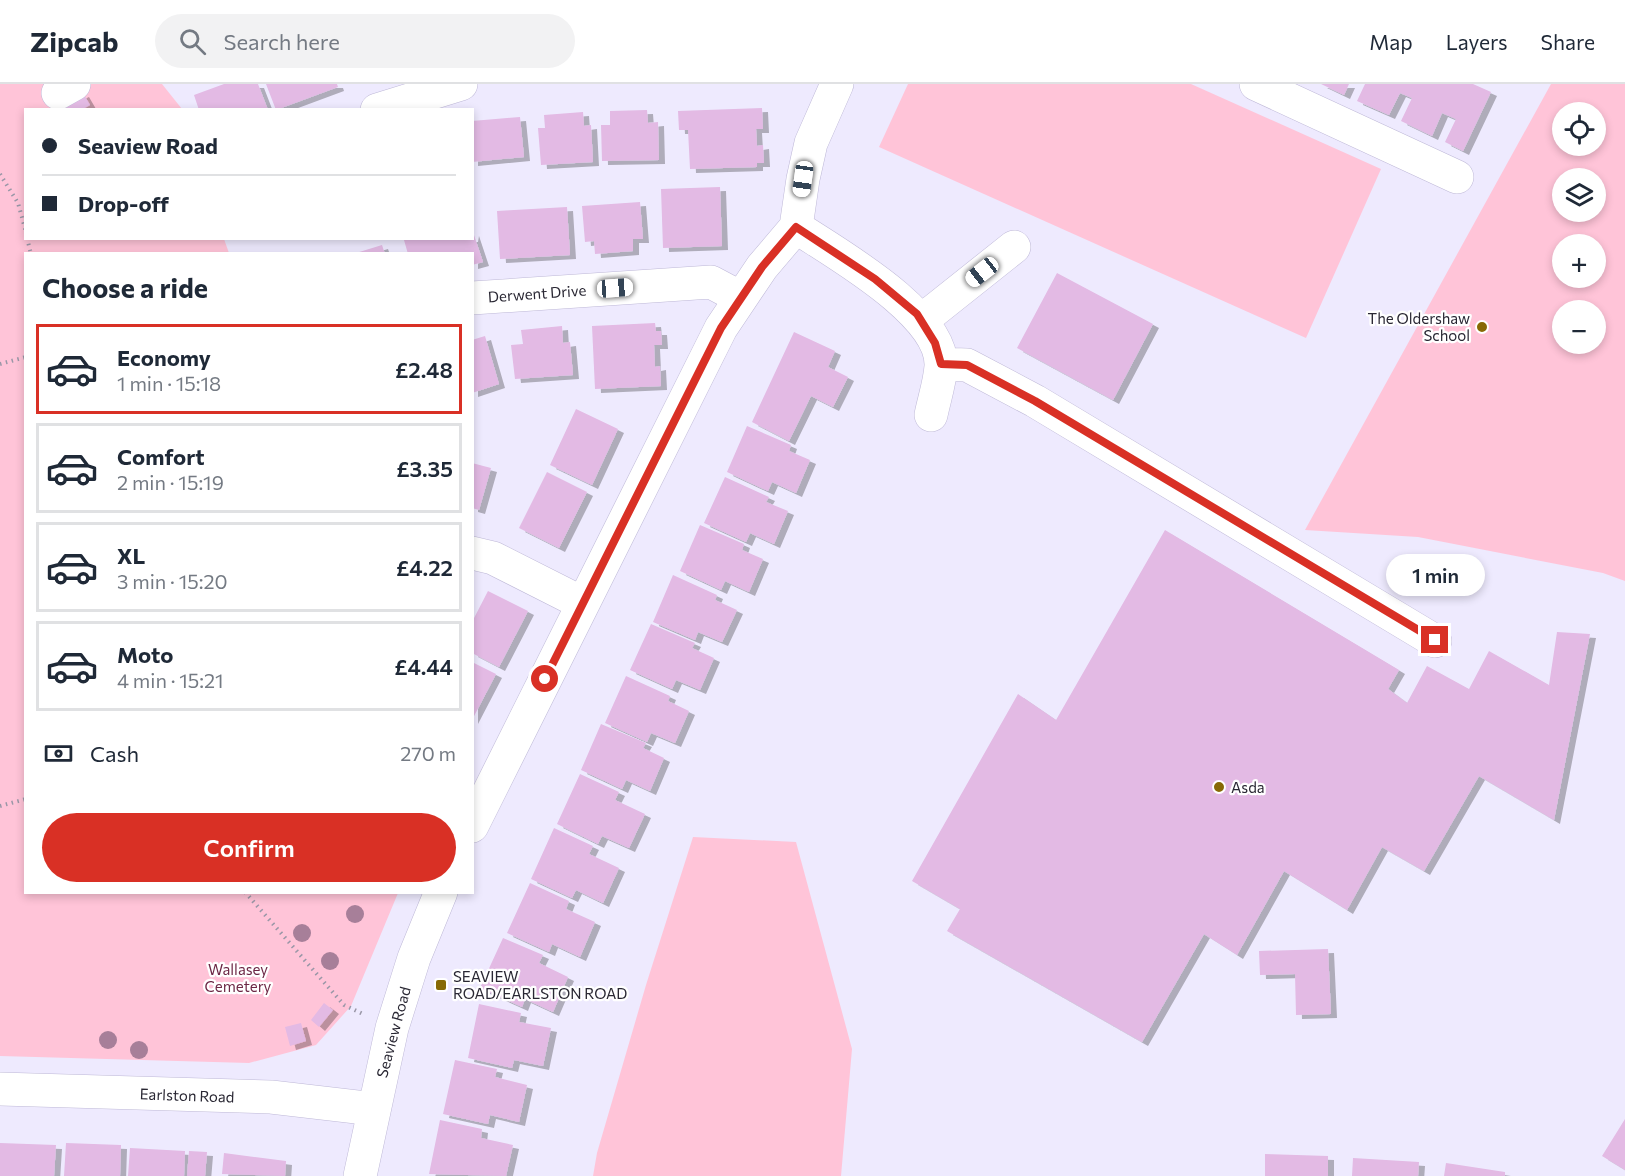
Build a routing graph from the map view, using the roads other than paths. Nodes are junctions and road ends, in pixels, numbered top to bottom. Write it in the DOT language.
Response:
graph roads {
  1 [pos="461,84"];
  2 [pos="837,84"];
  3 [pos="1256,84"];
  4 [pos="383,108"];
  5 [pos="1457,177"];
  6 [pos="796,227"];
  7 [pos="1014,247"];
  8 [pos="474,298"];
  9 [pos="741,298"];
  10 [pos="921,321"];
  11 [pos="941,364"];
  12 [pos="931,415"];
  13 [pos="474,553"];
  14 [pos="582,603"];
  15 [pos="1435,640"];
  16 [pos="474,822"];
  17 [pos="440,894"];
  18 [pos="0,1089"];
  19 [pos="374,1109"];
  20 [pos="360,1176"];
  1 -- 4 [label="street"];
  2 -- 6 [label="street"];
  3 -- 5 [label="street"];
  6 -- 9 [label="street"];
  6 -- 10 [label="street"];
  7 -- 10 [label="street"];
  8 -- 9 [label="street, Derwent Drive"];
  9 -- 14 [label="street"];
  10 -- 11 [label="street"];
  11 -- 12 [label="street"];
  11 -- 15 [label="street"];
  13 -- 14 [label="street"];
  14 -- 16 [label="street"];
  17 -- 19 [label="street, Seaview Road"];
  18 -- 19 [label="street, Earlston Road"];
  19 -- 20 [label="street, Seaview Road"];
}
